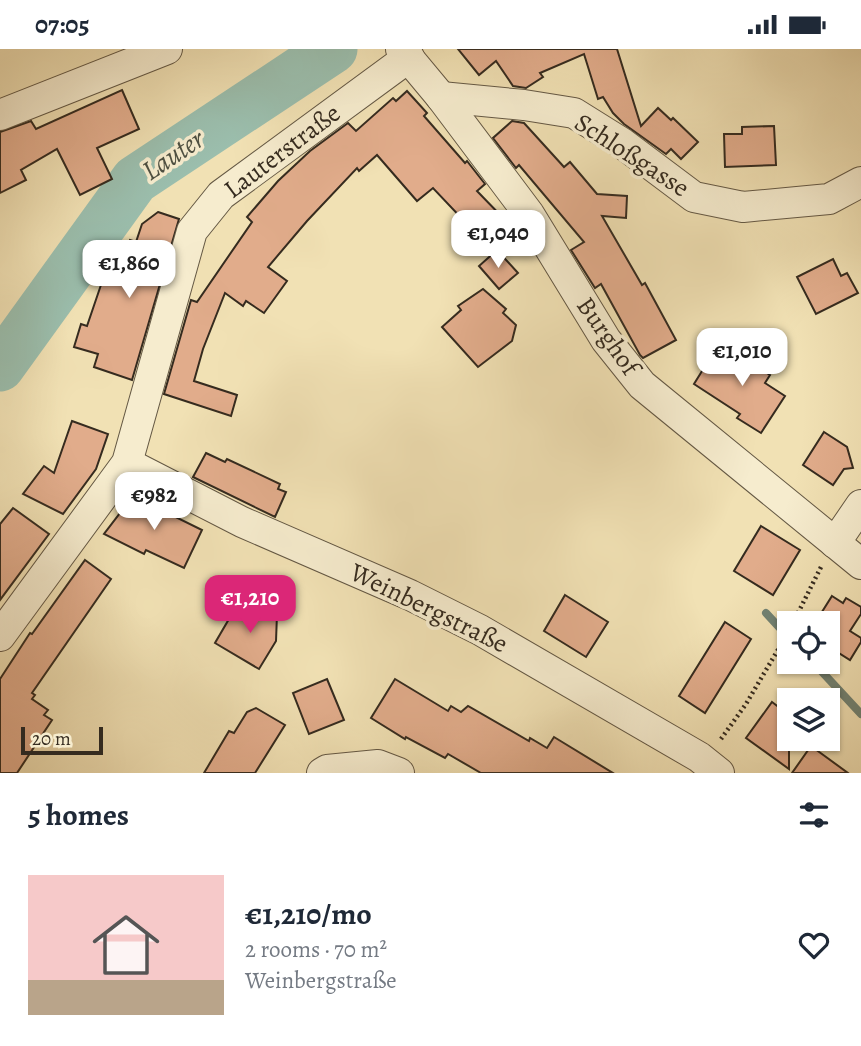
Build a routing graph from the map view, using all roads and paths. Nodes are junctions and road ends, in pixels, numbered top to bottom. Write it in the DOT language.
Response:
graph roads {
  1 [pos="167,49"];
  2 [pos="405,53"];
  3 [pos="441,97"];
  4 [pos="0,115"];
  5 [pos="861,182"];
  6 [pos="127,463"];
  7 [pos="861,505"];
  8 [pos="835,543"];
  9 [pos="861,564"];
  10 [pos="799,611"];
  11 [pos="0,636"];
  12 [pos="777,653"];
  13 [pos="702,768"];
  14 [pos="323,773"];
  15 [pos="399,773"];
  1 -- 4 [label="street"];
  2 -- 3 [label="street, Burghof"];
  2 -- 6 [label="street, Lauterstraße"];
  3 -- 5 [label="street, Schloßgasse"];
  3 -- 8 [label="street, Burghof"];
  6 -- 11 [label="street, Lauterstraße"];
  6 -- 13 [label="street, Weinbergstraße"];
  7 -- 8 [label="street"];
  8 -- 9 [label="street, Burghof"];
  8 -- 10 [label="path"];
  12 -- 13 [label="path"];
  14 -- 15 [label="street"];
}
